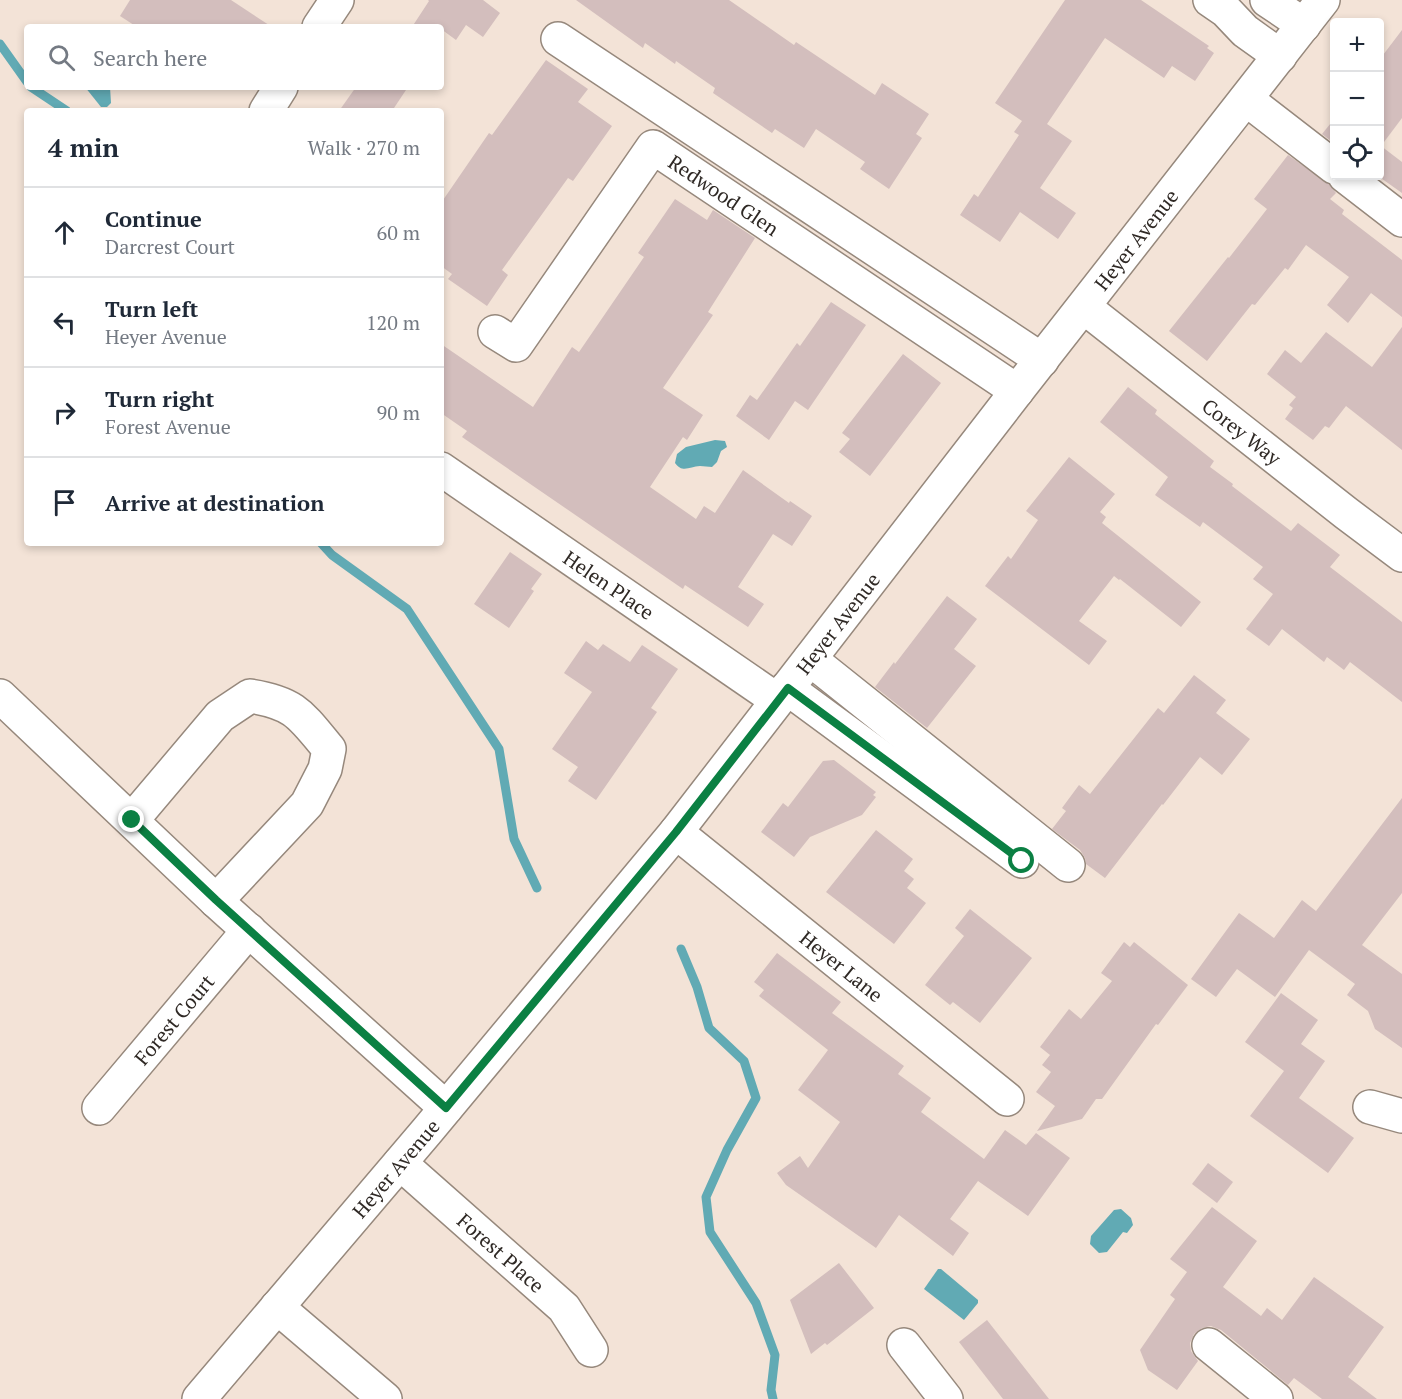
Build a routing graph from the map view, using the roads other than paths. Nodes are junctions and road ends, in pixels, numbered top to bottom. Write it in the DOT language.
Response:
graph roads {
  1 [pos="1210,0"];
  2 [pos="1267,0"];
  3 [pos="1314,13"];
  4 [pos="558,39"];
  5 [pos="1280,56"];
  6 [pos="279,90"];
  7 [pos="1246,99"];
  8 [pos="268,108"];
  9 [pos="1330,163"];
  10 [pos="1350,180"];
  11 [pos="1402,220"];
  12 [pos="1084,307"];
  13 [pos="495,332"];
  14 [pos="1042,360"];
  15 [pos="1017,391"];
  16 [pos="444,471"];
  17 [pos="1402,555"];
  18 [pos="810,659"];
  19 [pos="782,694"];
  20 [pos="0,696"];
  21 [pos="132,820"];
  22 [pos="676,832"];
  23 [pos="1022,861"];
  24 [pos="1068,865"];
  25 [pos="216,900"];
  26 [pos="249,930"];
  27 [pos="1007,1099"];
  28 [pos="1370,1107"];
  29 [pos="99,1108"];
  30 [pos="446,1108"];
  31 [pos="1402,1116"];
  32 [pos="400,1163"];
  33 [pos="277,1307"];
  34 [pos="904,1345"];
  35 [pos="1209,1345"];
  36 [pos="591,1350"];
  37 [pos="199,1399"];
  38 [pos="385,1399"];
  39 [pos="946,1399"];
  40 [pos="1276,1399"];
  1 -- 5 [label="street"];
  2 -- 3 [label="street"];
  3 -- 5 [label="street, Heyer Avenue"];
  4 -- 14 [label="street"];
  5 -- 7 [label="street, Heyer Avenue"];
  6 -- 8 [label="street"];
  7 -- 9 [label="street"];
  7 -- 12 [label="street, Heyer Avenue"];
  10 -- 11 [label="street"];
  12 -- 14 [label="street, Heyer Avenue"];
  12 -- 17 [label="street, Corey Way"];
  13 -- 15 [label="street, Redwood Glen"];
  14 -- 15 [label="street, Heyer Avenue"];
  15 -- 18 [label="street, Heyer Avenue"];
  16 -- 19 [label="street, Helen Place"];
  18 -- 19 [label="street, Heyer Avenue"];
  18 -- 24 [label="street"];
  19 -- 22 [label="street, Heyer Avenue"];
  19 -- 23 [label="street, Helen Place"];
  20 -- 21 [label="street"];
  21 -- 25 [label="street"];
  21 -- 25 [label="street"];
  22 -- 27 [label="street, Heyer Lane"];
  22 -- 30 [label="street, Heyer Avenue"];
  25 -- 26 [label="street"];
  26 -- 29 [label="street, Forest Court"];
  26 -- 30 [label="street"];
  28 -- 31 [label="street"];
  30 -- 32 [label="street, Heyer Avenue"];
  32 -- 33 [label="street, Heyer Avenue"];
  32 -- 36 [label="street, Forest Place"];
  33 -- 37 [label="street, Heyer Avenue"];
  33 -- 38 [label="street"];
  34 -- 39 [label="street"];
  35 -- 40 [label="street"];
}
